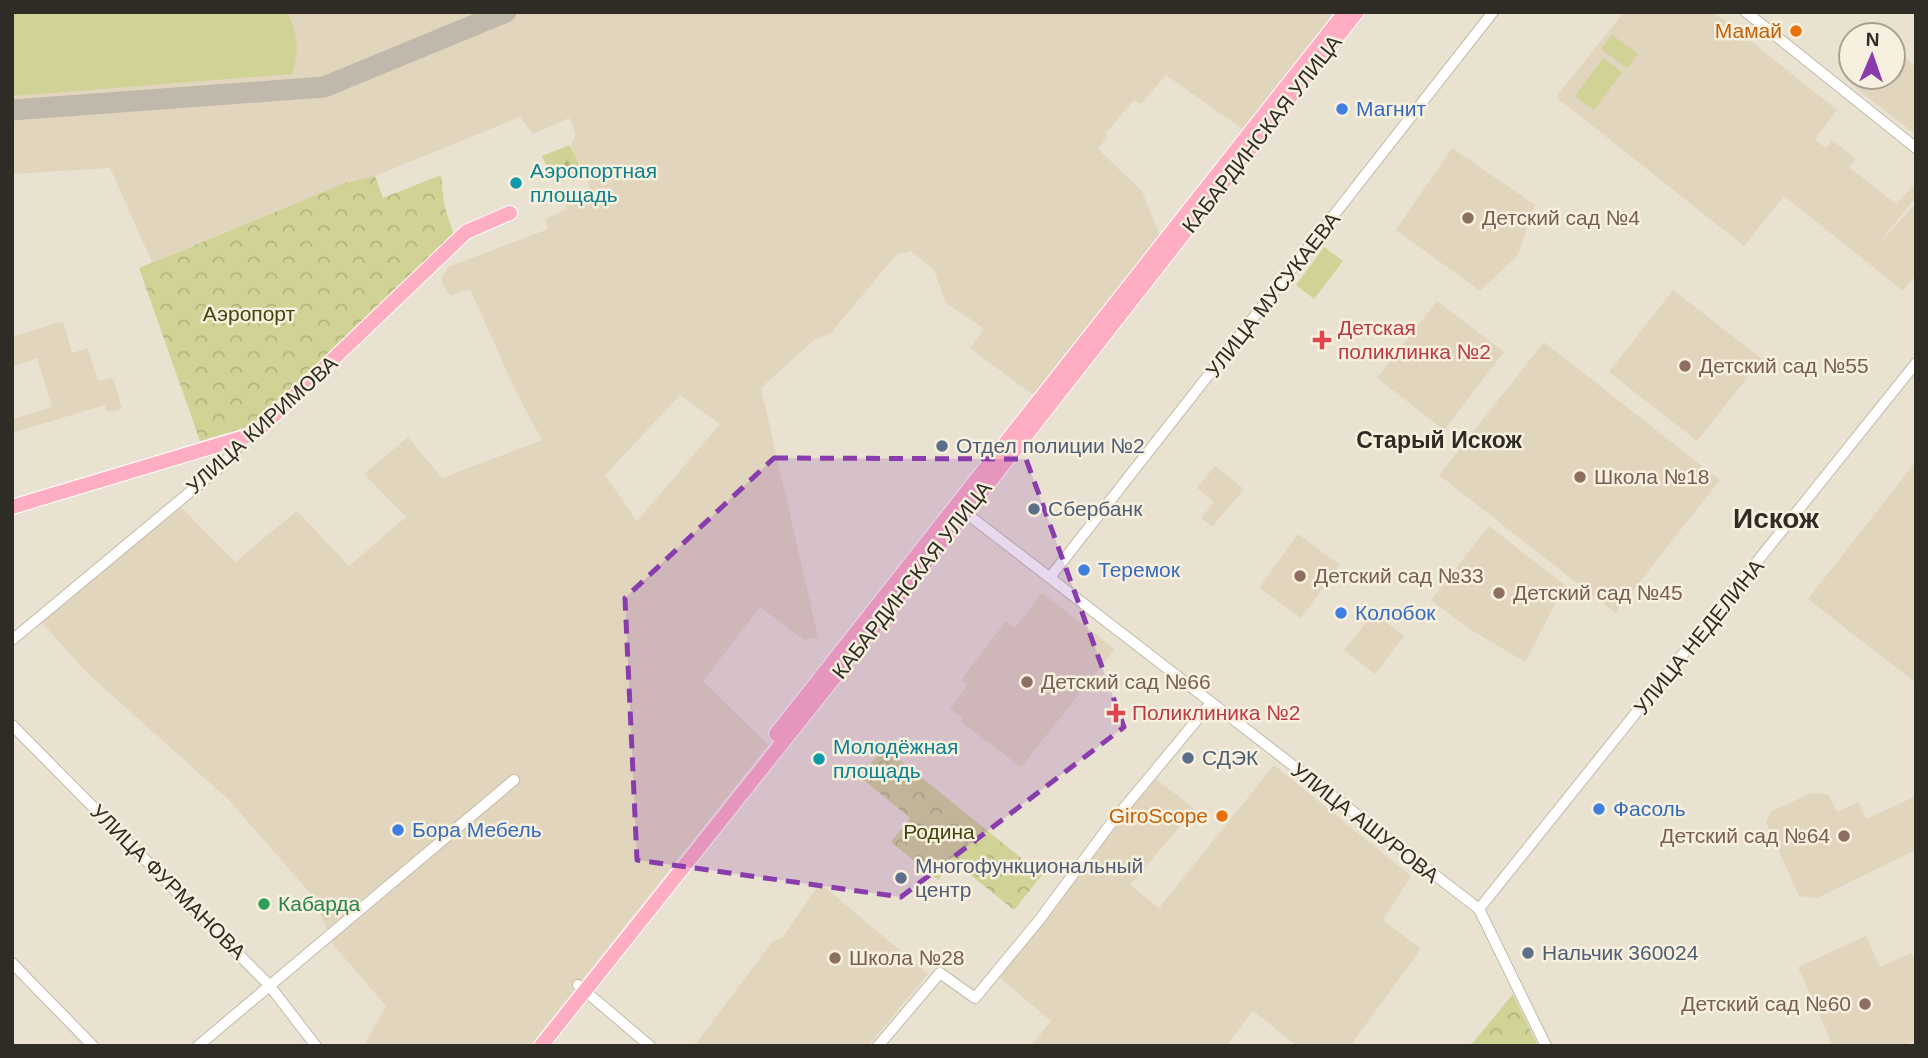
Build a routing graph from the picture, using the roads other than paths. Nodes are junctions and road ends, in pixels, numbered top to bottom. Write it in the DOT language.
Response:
graph roads {
  1 [pos="1345,12"];
  2 [pos="1357,12"];
  3 [pos="1493,12"];
  4 [pos="1746,12"];
  5 [pos="1916,148"];
  6 [pos="510,213"];
  7 [pos="1916,363"];
  8 [pos="248,436"];
  9 [pos="12,507"];
  10 [pos="961,509"];
  11 [pos="1051,576"];
  12 [pos="12,640"];
  13 [pos="1211,703"];
  14 [pos="12,725"];
  15 [pos="514,780"];
  16 [pos="1479,909"];
  17 [pos="12,963"];
  18 [pos="269,985"];
  19 [pos="582,988"];
  20 [pos="93,1046"];
  21 [pos="198,1046"];
  22 [pos="316,1046"];
  23 [pos="530,1046"];
  24 [pos="541,1046"];
  25 [pos="650,1046"];
  26 [pos="878,1046"];
  27 [pos="1546,1046"];
  1 -- 10 [label="main road, КАБАРДИНСКАЯ УЛИЦА"];
  2 -- 10 [label="main road, КАБАРДИНСКАЯ УЛИЦА"];
  3 -- 11 [label="street, УЛИЦА МУСУКАЕВА"];
  4 -- 5 [label="street"];
  6 -- 8 [label="main road, УЛИЦА КИРИМОВА"];
  7 -- 16 [label="street, УЛИЦА НЕДЕЛИНА"];
  8 -- 9 [label="main road"];
  8 -- 12 [label="street, УЛИЦА КИРИМОВА"];
  10 -- 11 [label="street, УЛИЦА АШУРОВА"];
  10 -- 19 [label="main road, КАБАРДИНСКАЯ УЛИЦА"];
  11 -- 13 [label="street, УЛИЦА АШУРОВА"];
  13 -- 16 [label="street, УЛИЦА АШУРОВА"];
  13 -- 26 [label="street"];
  14 -- 18 [label="street, УЛИЦА ФУРМАНОВА"];
  15 -- 18 [label="street"];
  16 -- 27 [label="street, УЛИЦА АШУРОВА"];
  17 -- 20 [label="street"];
  18 -- 21 [label="street"];
  18 -- 22 [label="street, УЛИЦА ФУРМАНОВА"];
  19 -- 23 [label="main road, КАБАРДИНСКАЯ УЛИЦА"];
  19 -- 24 [label="main road, КАБАРДИНСКАЯ УЛИЦА"];
  19 -- 25 [label="street"];
}
